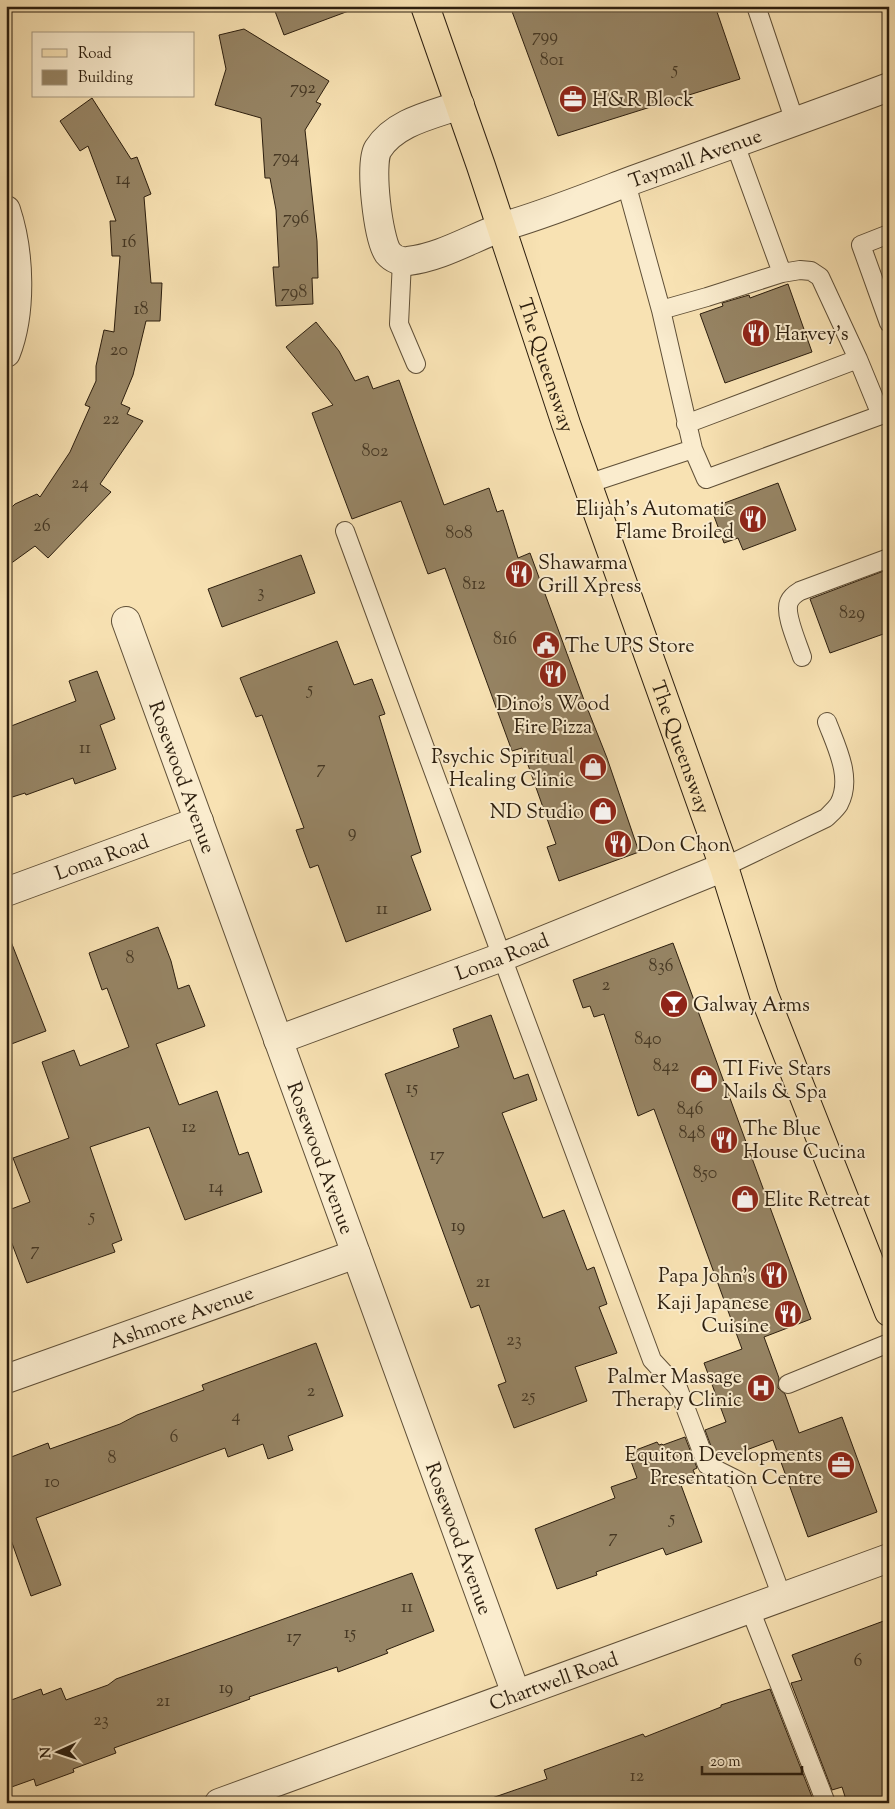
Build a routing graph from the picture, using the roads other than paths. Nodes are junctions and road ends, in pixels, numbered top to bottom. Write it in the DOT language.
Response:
graph roads {
  1 [pos="425,6"];
  2 [pos="756,6"];
  3 [pos="889,88"];
  4 [pos="460,105"];
  5 [pos="795,122"];
  6 [pos="736,144"];
  7 [pos="626,183"];
  8 [pos="6,210"];
  9 [pos="500,228"];
  10 [pos="889,234"];
  11 [pos="402,261"];
  12 [pos="782,273"];
  13 [pos="661,310"];
  14 [pos="889,323"];
  15 [pos="6,353"];
  16 [pos="858,359"];
  17 [pos="416,364"];
  18 [pos="686,424"];
  19 [pos="692,449"];
  20 [pos="587,484"];
  21 [pos="345,531"];
  22 [pos="889,558"];
  23 [pos="126,621"];
  24 [pos="802,657"];
  25 [pos="827,722"];
  26 [pos="199,822"];
  27 [pos="724,867"];
  28 [pos="6,892"];
  29 [pos="502,957"];
  30 [pos="278,1040"];
  31 [pos="356,1254"];
  32 [pos="889,1312"];
  33 [pos="889,1343"];
  34 [pos="6,1379"];
  35 [pos="788,1384"];
  36 [pos="889,1558"];
  37 [pos="782,1597"];
  38 [pos="750,1609"];
  39 [pos="516,1694"];
  40 [pos="219,1803"];
  41 [pos="826,1803"];
  1 -- 4 [label="main road, The Queensway"];
  2 -- 5 [label="lane"];
  3 -- 5 [label="street, Taymall Avenue"];
  4 -- 9 [label="main road, The Queensway"];
  4 -- 11 [label="street"];
  5 -- 6 [label="street, Taymall Avenue"];
  6 -- 7 [label="street, Taymall Avenue"];
  6 -- 12 [label="lane"];
  7 -- 9 [label="street, Taymall Avenue"];
  7 -- 13 [label="lane"];
  8 -- 15 [label="street"];
  9 -- 11 [label="street, Taymall Avenue"];
  9 -- 20 [label="main road, The Queensway"];
  10 -- 14 [label="lane"];
  11 -- 17 [label="lane"];
  12 -- 13 [label="lane"];
  12 -- 16 [label="lane"];
  13 -- 18 [label="lane"];
  16 -- 18 [label="lane"];
  16 -- 19 [label="lane"];
  18 -- 19 [label="lane"];
  19 -- 20 [label="lane"];
  20 -- 27 [label="main road, The Queensway"];
  21 -- 29 [label="lane"];
  22 -- 24 [label="lane"];
  23 -- 26 [label="street, Rosewood Avenue"];
  25 -- 27 [label="lane"];
  26 -- 28 [label="street, Loma Road"];
  26 -- 30 [label="street, Rosewood Avenue"];
  27 -- 29 [label="street, Loma Road"];
  27 -- 32 [label="main road, The Queensway"];
  29 -- 30 [label="street, Loma Road"];
  29 -- 37 [label="lane"];
  30 -- 31 [label="street, Rosewood Avenue"];
  31 -- 34 [label="street, Ashmore Avenue"];
  31 -- 39 [label="street, Rosewood Avenue"];
  33 -- 35 [label="lane"];
  36 -- 37 [label="street, Chartwell Road"];
  37 -- 38 [label="street, Chartwell Road"];
  38 -- 39 [label="street, Chartwell Road"];
  38 -- 41 [label="lane"];
  39 -- 40 [label="street, Chartwell Road"];
}
